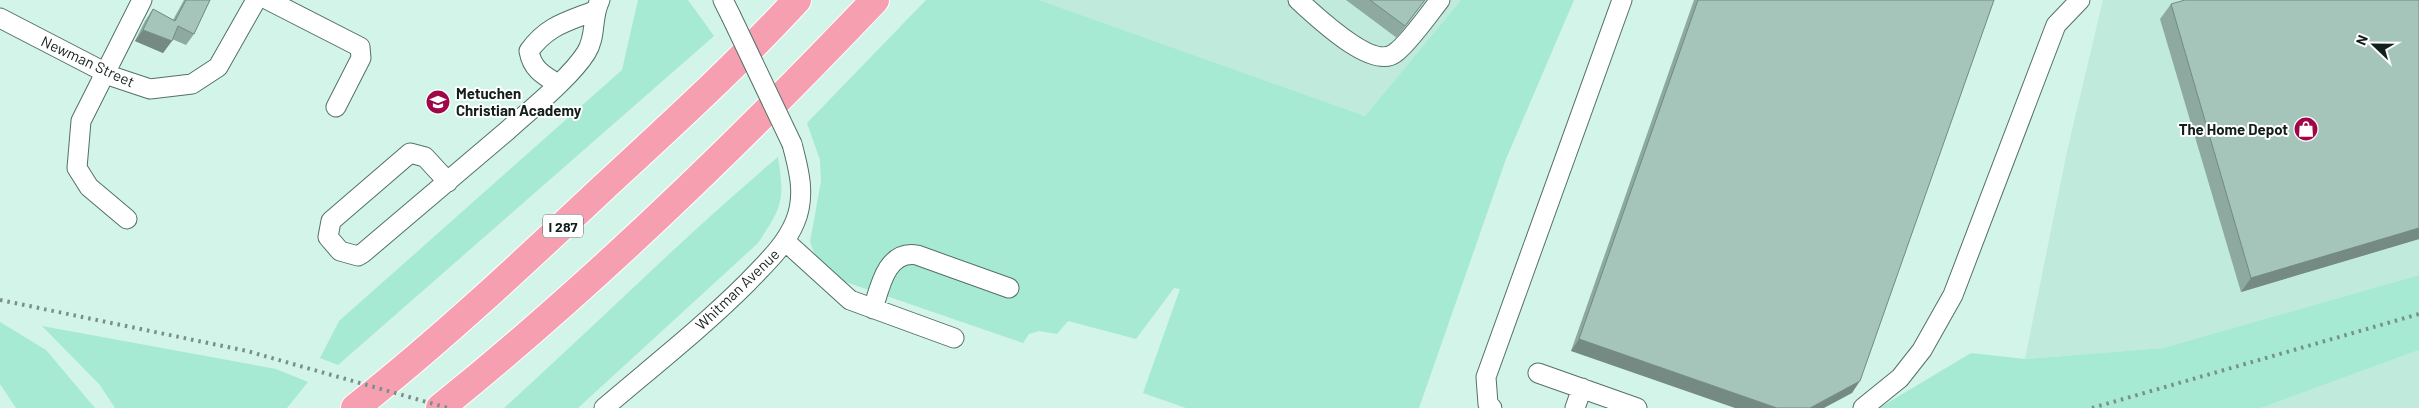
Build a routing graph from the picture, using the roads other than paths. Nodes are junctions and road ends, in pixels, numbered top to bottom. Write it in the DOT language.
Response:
graph roads {
  1 [pos="142,0"];
  2 [pos="256,0"];
  3 [pos="268,0"];
  4 [pos="797,0"];
  5 [pos="875,0"];
  6 [pos="1298,0"];
  7 [pos="1440,0"];
  8 [pos="1622,0"];
  9 [pos="2080,0"];
  10 [pos="597,6"];
  11 [pos="727,8"];
  12 [pos="0,18"];
  13 [pos="106,73"];
  14 [pos="558,84"];
  15 [pos="336,107"];
  16 [pos="448,182"];
  17 [pos="127,218"];
  18 [pos="785,241"];
  19 [pos="1009,288"];
  20 [pos="873,309"];
  21 [pos="954,338"];
  22 [pos="1538,373"];
  23 [pos="1582,388"];
  24 [pos="354,408"];
  25 [pos="440,408"];
  26 [pos="604,408"];
  27 [pos="1492,408"];
  28 [pos="1575,408"];
  29 [pos="1637,408"];
  30 [pos="1863,408"];
  1 -- 13 [label="street"];
  2 -- 13 [label="street, Newman Street"];
  3 -- 15 [label="street"];
  4 -- 24 [label="highway, I 287"];
  5 -- 25 [label="highway"];
  6 -- 7 [label="street"];
  8 -- 27 [label="street"];
  9 -- 30 [label="street"];
  10 -- 14 [label="street"];
  10 -- 14 [label="street"];
  11 -- 18 [label="street, Whitman Avenue, bridge"];
  12 -- 13 [label="street, Newman Street"];
  13 -- 17 [label="street"];
  14 -- 16 [label="street"];
  16 -- 16 [label="street"];
  18 -- 20 [label="street"];
  18 -- 26 [label="street, Whitman Avenue"];
  19 -- 20 [label="street"];
  20 -- 21 [label="street"];
  22 -- 23 [label="street"];
  23 -- 28 [label="street"];
  23 -- 29 [label="street"];
}
